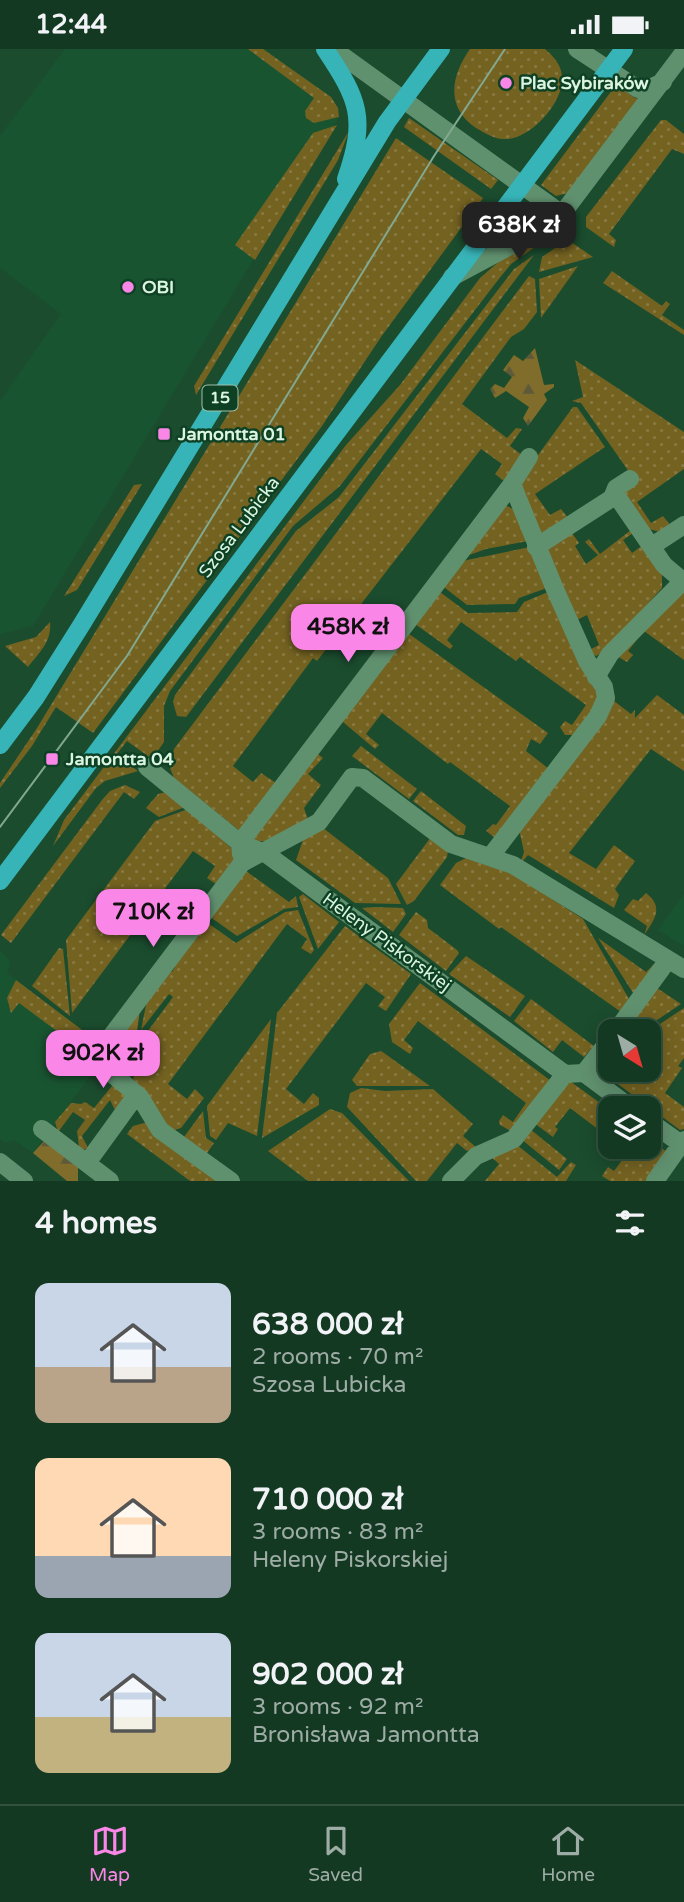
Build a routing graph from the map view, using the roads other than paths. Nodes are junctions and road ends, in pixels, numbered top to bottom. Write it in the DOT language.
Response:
graph roads {
  1 [pos="326,49"];
  2 [pos="333,49"];
  3 [pos="441,49"];
  4 [pos="577,49"];
  5 [pos="624,49"];
  6 [pos="684,52"];
  7 [pos="609,69"];
  8 [pos="663,82"];
  9 [pos="403,98"];
  10 [pos="516,190"];
  11 [pos="337,205"];
  12 [pos="562,214"];
  13 [pos="452,277"];
  14 [pos="529,457"];
  15 [pos="630,479"];
  16 [pos="512,484"];
  17 [pos="616,495"];
  18 [pos="684,525"];
  19 [pos="652,546"];
  20 [pos="536,547"];
  21 [pos="683,581"];
  22 [pos="596,677"];
  23 [pos="0,745"];
  24 [pos="146,767"];
  25 [pos="240,843"];
  26 [pos="265,853"];
  27 [pos="490,857"];
  28 [pos="242,863"];
  29 [pos="0,881"];
  30 [pos="676,965"];
  31 [pos="627,1019"];
  32 [pos="598,1055"];
  33 [pos="584,1073"];
  34 [pos="565,1074"];
  35 [pos="137,1094"];
  36 [pos="615,1096"];
  37 [pos="42,1129"];
  38 [pos="661,1129"];
  39 [pos="682,1142"];
  40 [pos="0,1162"];
  41 [pos="87,1163"];
  42 [pos="24,1181"];
  43 [pos="110,1181"];
  44 [pos="231,1181"];
  45 [pos="451,1181"];
  46 [pos="655,1181"];
  1 -- 11 [label="main road"];
  2 -- 9 [label="street"];
  3 -- 9 [label="main road, 15"];
  4 -- 7 [label="street"];
  5 -- 7 [label="main road"];
  6 -- 8 [label="street"];
  7 -- 8 [label="street"];
  7 -- 10 [label="main road"];
  8 -- 12 [label="street"];
  9 -- 10 [label="street"];
  9 -- 11 [label="main road, 15"];
  10 -- 12 [label="street"];
  10 -- 13 [label="main road, Szosa Lubicka"];
  11 -- 23 [label="main road, 15"];
  12 -- 13 [label="street"];
  13 -- 29 [label="main road, Szosa Lubicka"];
  14 -- 16 [label="street"];
  15 -- 17 [label="street"];
  16 -- 20 [label="street"];
  16 -- 25 [label="street"];
  17 -- 19 [label="street"];
  17 -- 20 [label="street"];
  18 -- 19 [label="street"];
  19 -- 21 [label="street"];
  20 -- 22 [label="street"];
  21 -- 22 [label="street"];
  22 -- 27 [label="street"];
  24 -- 25 [label="street, Heleny Piskorskiej"];
  25 -- 26 [label="street, Heleny Piskorskiej"];
  25 -- 28 [label="street"];
  26 -- 27 [label="street"];
  26 -- 28 [label="street"];
  26 -- 34 [label="street, Heleny Piskorskiej"];
  27 -- 30 [label="street"];
  28 -- 35 [label="street"];
  30 -- 31 [label="street"];
  32 -- 33 [label="street"];
  33 -- 34 [label="street"];
  33 -- 36 [label="street"];
  34 -- 45 [label="street"];
  35 -- 41 [label="street"];
  35 -- 44 [label="street"];
  37 -- 41 [label="street"];
  38 -- 39 [label="street"];
  39 -- 46 [label="street"];
  40 -- 42 [label="street"];
  41 -- 43 [label="street"];
}
